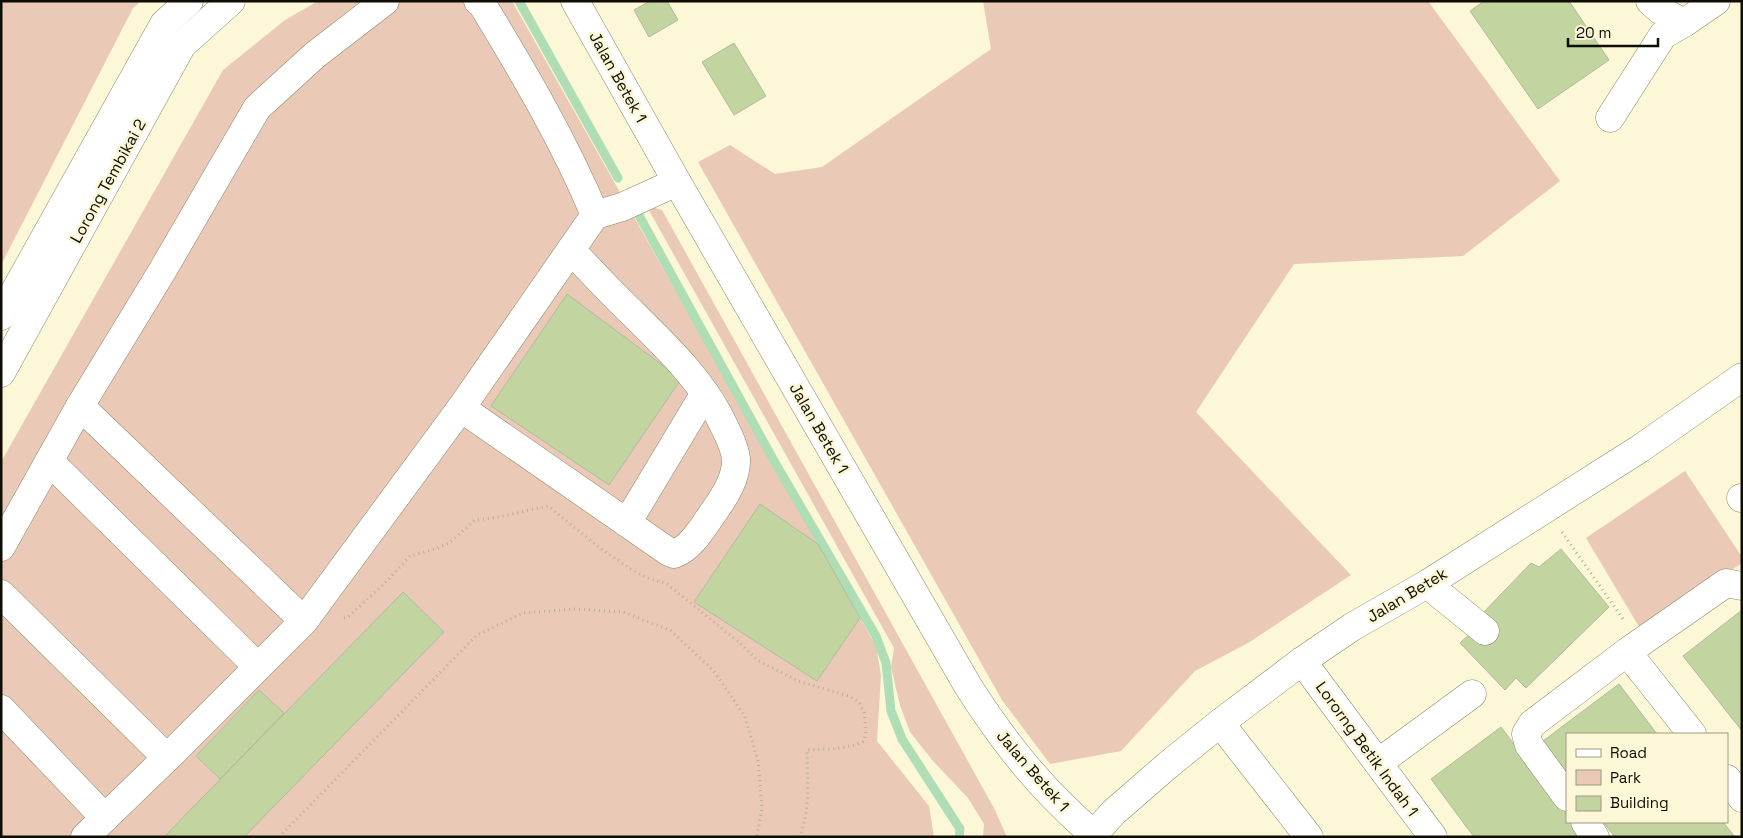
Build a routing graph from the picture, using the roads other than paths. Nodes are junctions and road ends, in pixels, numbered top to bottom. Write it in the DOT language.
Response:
graph roads {
  1 [pos="189,1"];
  2 [pos="231,1"];
  3 [pos="385,1"];
  4 [pos="478,1"];
  5 [pos="575,1"];
  6 [pos="1650,1"];
  7 [pos="1716,1"];
  8 [pos="1684,23"];
  9 [pos="1610,118"];
  10 [pos="677,182"];
  11 [pos="595,215"];
  12 [pos="571,250"];
  13 [pos="1,316"];
  14 [pos="1,373"];
  15 [pos="1742,376"];
  16 [pos="705,393"];
  17 [pos="80,406"];
  18 [pos="461,408"];
  19 [pos="49,461"];
  20 [pos="627,523"];
  21 [pos="1,547"];
  22 [pos="1427,584"];
  23 [pos="1742,586"];
  24 [pos="1,594"];
  25 [pos="304,621"];
  26 [pos="1485,631"];
  27 [pos="1627,652"];
  28 [pos="1302,661"];
  29 [pos="258,667"];
  30 [pos="1472,694"];
  31 [pos="1,708"];
  32 [pos="1220,723"];
  33 [pos="1691,733"];
  34 [pos="167,758"];
  35 [pos="1378,763"];
  36 [pos="1728,780"];
  37 [pos="1566,796"];
  38 [pos="1742,798"];
  39 [pos="105,818"];
  40 [pos="1586,823"];
  41 [pos="1092,835"];
  42 [pos="85,837"];
  43 [pos="1309,837"];
  44 [pos="1432,837"];
  45 [pos="1595,837"];
  1 -- 13 [label="street, Lorong Tembikai 2"];
  2 -- 14 [label="street, Lorong Tembikai 2"];
  3 -- 17 [label="street"];
  4 -- 11 [label="street"];
  5 -- 10 [label="street, Jalan Betek 1"];
  6 -- 8 [label="street"];
  7 -- 8 [label="street"];
  8 -- 9 [label="street"];
  10 -- 11 [label="street"];
  10 -- 41 [label="street, Jalan Betek 1"];
  11 -- 12 [label="street"];
  12 -- 16 [label="street"];
  12 -- 18 [label="street"];
  15 -- 22 [label="street, Jalan Betek"];
  16 -- 20 [label="street"];
  16 -- 20 [label="street"];
  17 -- 19 [label="street"];
  17 -- 25 [label="street"];
  18 -- 20 [label="street"];
  18 -- 25 [label="street"];
  19 -- 21 [label="street"];
  19 -- 29 [label="street"];
  22 -- 26 [label="street"];
  22 -- 28 [label="street, Jalan Betek"];
  23 -- 27 [label="street"];
  24 -- 34 [label="street"];
  25 -- 29 [label="street"];
  27 -- 33 [label="street"];
  27 -- 37 [label="street"];
  28 -- 32 [label="street, Jalan Betek"];
  28 -- 35 [label="street, Lororng Betik Indah 1"];
  29 -- 34 [label="street"];
  30 -- 35 [label="street"];
  31 -- 39 [label="street"];
  32 -- 41 [label="street, Jalan Betek"];
  32 -- 43 [label="street"];
  34 -- 39 [label="street"];
  35 -- 44 [label="street, Lororng Betik Indah 1"];
  36 -- 38 [label="street"];
  39 -- 42 [label="street"];
  40 -- 45 [label="street"];
}
